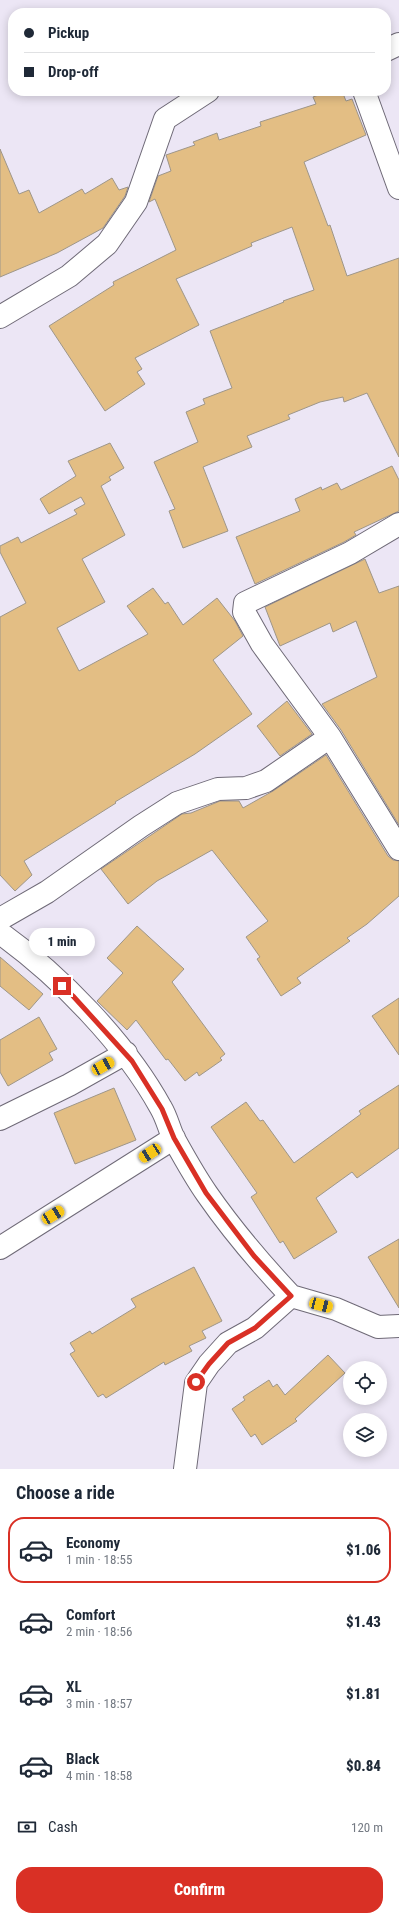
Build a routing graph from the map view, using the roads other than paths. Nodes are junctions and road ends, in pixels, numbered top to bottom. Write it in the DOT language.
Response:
graph roads {
  1 [pos="200,96"];
  2 [pos="366,96"];
  3 [pos="399,188"];
  4 [pos="0,317"];
  5 [pos="399,524"];
  6 [pos="330,737"];
  7 [pos="399,849"];
  8 [pos="0,919"];
  9 [pos="0,933"];
  10 [pos="126,1054"];
  11 [pos="0,1119"];
  12 [pos="174,1138"];
  13 [pos="0,1248"];
  14 [pos="291,1296"];
  15 [pos="399,1326"];
  16 [pos="185,1469"];
  1 -- 4 [label="street"];
  2 -- 3 [label="street"];
  5 -- 6 [label="street"];
  6 -- 7 [label="street"];
  6 -- 8 [label="street"];
  9 -- 10 [label="street"];
  10 -- 11 [label="street"];
  10 -- 12 [label="street"];
  12 -- 13 [label="street"];
  12 -- 14 [label="street"];
  14 -- 15 [label="street"];
  14 -- 16 [label="street"];
}
